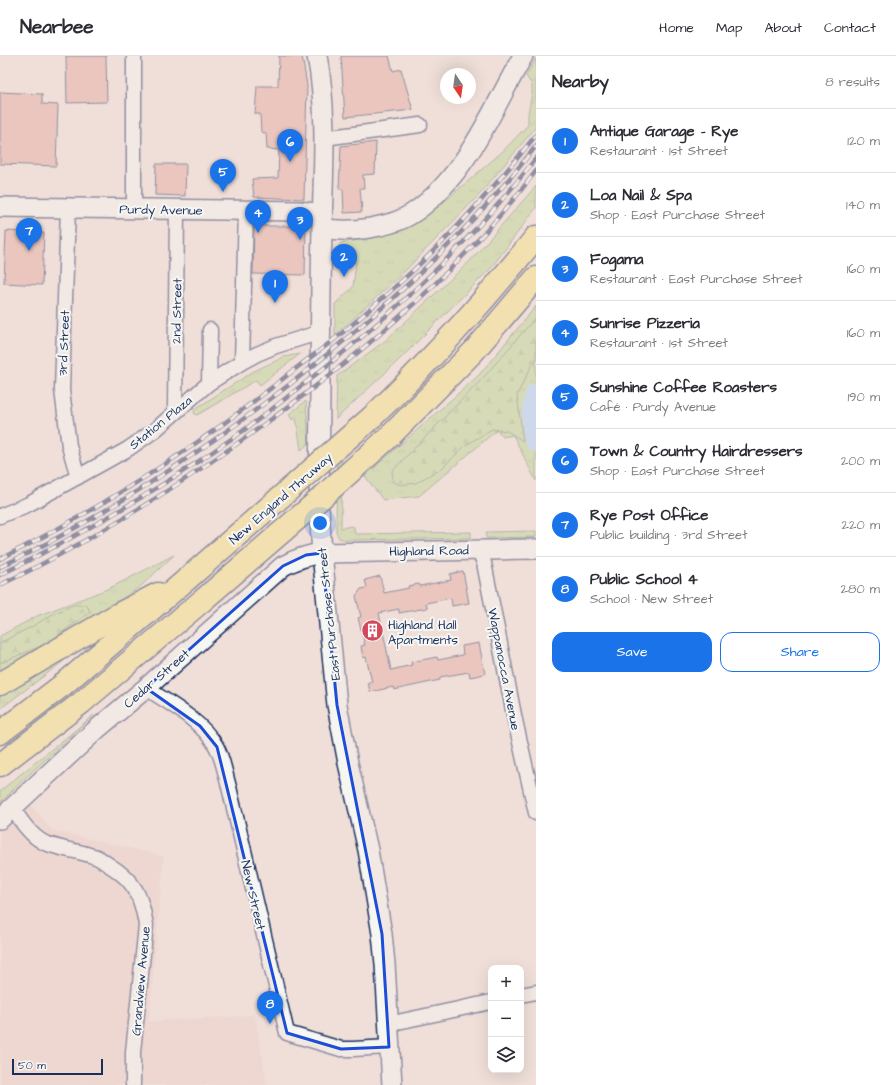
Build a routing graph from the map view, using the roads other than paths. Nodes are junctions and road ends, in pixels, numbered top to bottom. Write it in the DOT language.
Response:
graph roads {
  1 [pos="134,56"];
  2 [pos="317,56"];
  3 [pos="523,56"];
  4 [pos="420,125"];
  5 [pos="324,138"];
  6 [pos="0,207"];
  7 [pos="68,208"];
  8 [pos="134,209"];
  9 [pos="177,210"];
  10 [pos="246,210"];
  11 [pos="322,221"];
  12 [pos="536,237"];
  13 [pos="536,278"];
  14 [pos="210,330"];
  15 [pos="321,332"];
  16 [pos="242,362"];
  17 [pos="209,383"];
  18 [pos="175,412"];
  19 [pos="78,477"];
  20 [pos="0,516"];
  21 [pos="536,548"];
  22 [pos="479,549"];
  23 [pos="322,553"];
  24 [pos="186,580"];
  25 [pos="0,684"];
  26 [pos="146,688"];
  27 [pos="0,733"];
  28 [pos="0,765"];
  29 [pos="6,813"];
  30 [pos="536,813"];
  31 [pos="536,992"];
  32 [pos="524,994"];
  33 [pos="488,1003"];
  34 [pos="388,1024"];
  35 [pos="389,1047"];
  36 [pos="133,1085"];
  37 [pos="392,1085"];
  1 -- 8 [label="street"];
  2 -- 5 [label="street, East Purchase Street"];
  3 -- 11 [label="street, Purdy Avenue"];
  4 -- 5 [label="street"];
  5 -- 11 [label="street, East Purchase Street"];
  6 -- 7 [label="street, Purdy Avenue"];
  7 -- 8 [label="street, Purdy Avenue"];
  7 -- 19 [label="street, 3rd Street"];
  8 -- 9 [label="street, Purdy Avenue"];
  9 -- 10 [label="street, Purdy Avenue"];
  9 -- 18 [label="street, 2nd Street"];
  10 -- 11 [label="street, Purdy Avenue"];
  10 -- 16 [label="street"];
  11 -- 15 [label="street, East Purchase Street"];
  12 -- 24 [label="highway, New England Thruway, bridge"];
  13 -- 28 [label="highway, New England Thruway, bridge"];
  14 -- 17 [label="street"];
  15 -- 16 [label="street, Station Plaza"];
  15 -- 23 [label="street, East Purchase Street"];
  16 -- 17 [label="street, Station Plaza"];
  17 -- 18 [label="street, Station Plaza"];
  18 -- 19 [label="street, Station Plaza"];
  19 -- 20 [label="street, Station Plaza"];
  21 -- 22 [label="street, Highland Road"];
  22 -- 23 [label="street, Highland Road"];
  22 -- 30 [label="street, Wappanocca Avenue"];
  23 -- 26 [label="street, Cedar Street"];
  23 -- 34 [label="street, East Purchase Street"];
  24 -- 25 [label="highway"];
  24 -- 27 [label="highway, New England Thruway"];
  26 -- 29 [label="street, Cedar Street"];
  26 -- 35 [label="street, New Street"];
  29 -- 36 [label="street, Grandview Avenue"];
  31 -- 32 [label="street"];
  33 -- 34 [label="street"];
  34 -- 35 [label="street, East Purchase Street"];
  35 -- 37 [label="street"];
}
